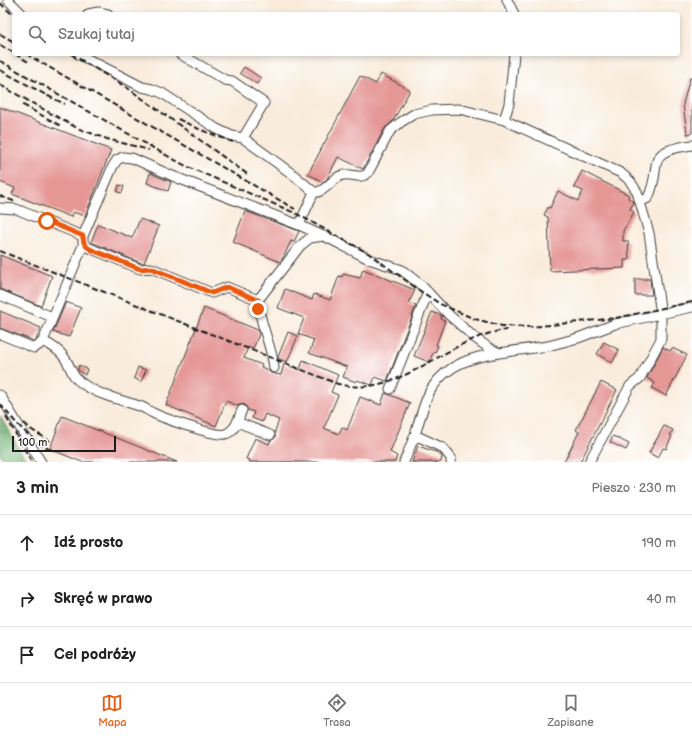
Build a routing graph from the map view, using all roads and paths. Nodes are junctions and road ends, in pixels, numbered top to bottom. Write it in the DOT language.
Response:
graph roads {
  1 [pos="8,0"];
  2 [pos="507,0"];
  3 [pos="20,12"];
  4 [pos="513,12"];
  5 [pos="82,56"];
  6 [pos="183,56"];
  7 [pos="514,56"];
  8 [pos="504,120"];
  9 [pos="243,138"];
  10 [pos="692,145"];
  11 [pos="314,192"];
  12 [pos="640,202"];
  13 [pos="0,208"];
  14 [pos="299,225"];
  15 [pos="324,236"];
  16 [pos="84,240"];
  17 [pos="428,292"];
  18 [pos="0,294"];
  19 [pos="258,300"];
  20 [pos="692,307"];
  21 [pos="661,314"];
  22 [pos="52,317"];
  23 [pos="0,334"];
  24 [pos="43,341"];
  25 [pos="499,353"];
  26 [pos="274,368"];
  27 [pos="390,389"];
  28 [pos="0,394"];
  29 [pos="242,410"];
  30 [pos="237,422"];
  31 [pos="270,435"];
  32 [pos="415,435"];
  33 [pos="41,462"];
  34 [pos="404,462"];
  35 [pos="451,462"];
  36 [pos="589,462"];
  1 -- 3 [label="lane"];
  2 -- 4 [label="lane"];
  5 -- 9 [label="lane"];
  6 -- 9 [label="lane"];
  7 -- 8 [label="lane"];
  8 -- 11 [label="lane"];
  8 -- 12 [label="lane"];
  9 -- 11 [label="lane"];
  10 -- 12 [label="lane"];
  11 -- 14 [label="lane"];
  12 -- 21 [label="lane"];
  13 -- 16 [label="lane"];
  14 -- 15 [label="lane"];
  14 -- 16 [label="lane"];
  15 -- 17 [label="lane"];
  15 -- 19 [label="lane"];
  16 -- 19 [label="lane"];
  16 -- 22 [label="lane"];
  17 -- 25 [label="lane"];
  17 -- 27 [label="lane"];
  18 -- 22 [label="lane"];
  19 -- 26 [label="lane"];
  20 -- 21 [label="lane"];
  21 -- 25 [label="lane"];
  21 -- 36 [label="lane"];
  22 -- 24 [label="lane"];
  23 -- 24 [label="lane"];
  24 -- 30 [label="lane"];
  25 -- 32 [label="lane"];
  28 -- 33 [label="lane"];
  29 -- 30 [label="lane"];
  30 -- 31 [label="lane"];
  32 -- 34 [label="lane"];
  32 -- 35 [label="lane"];
}
